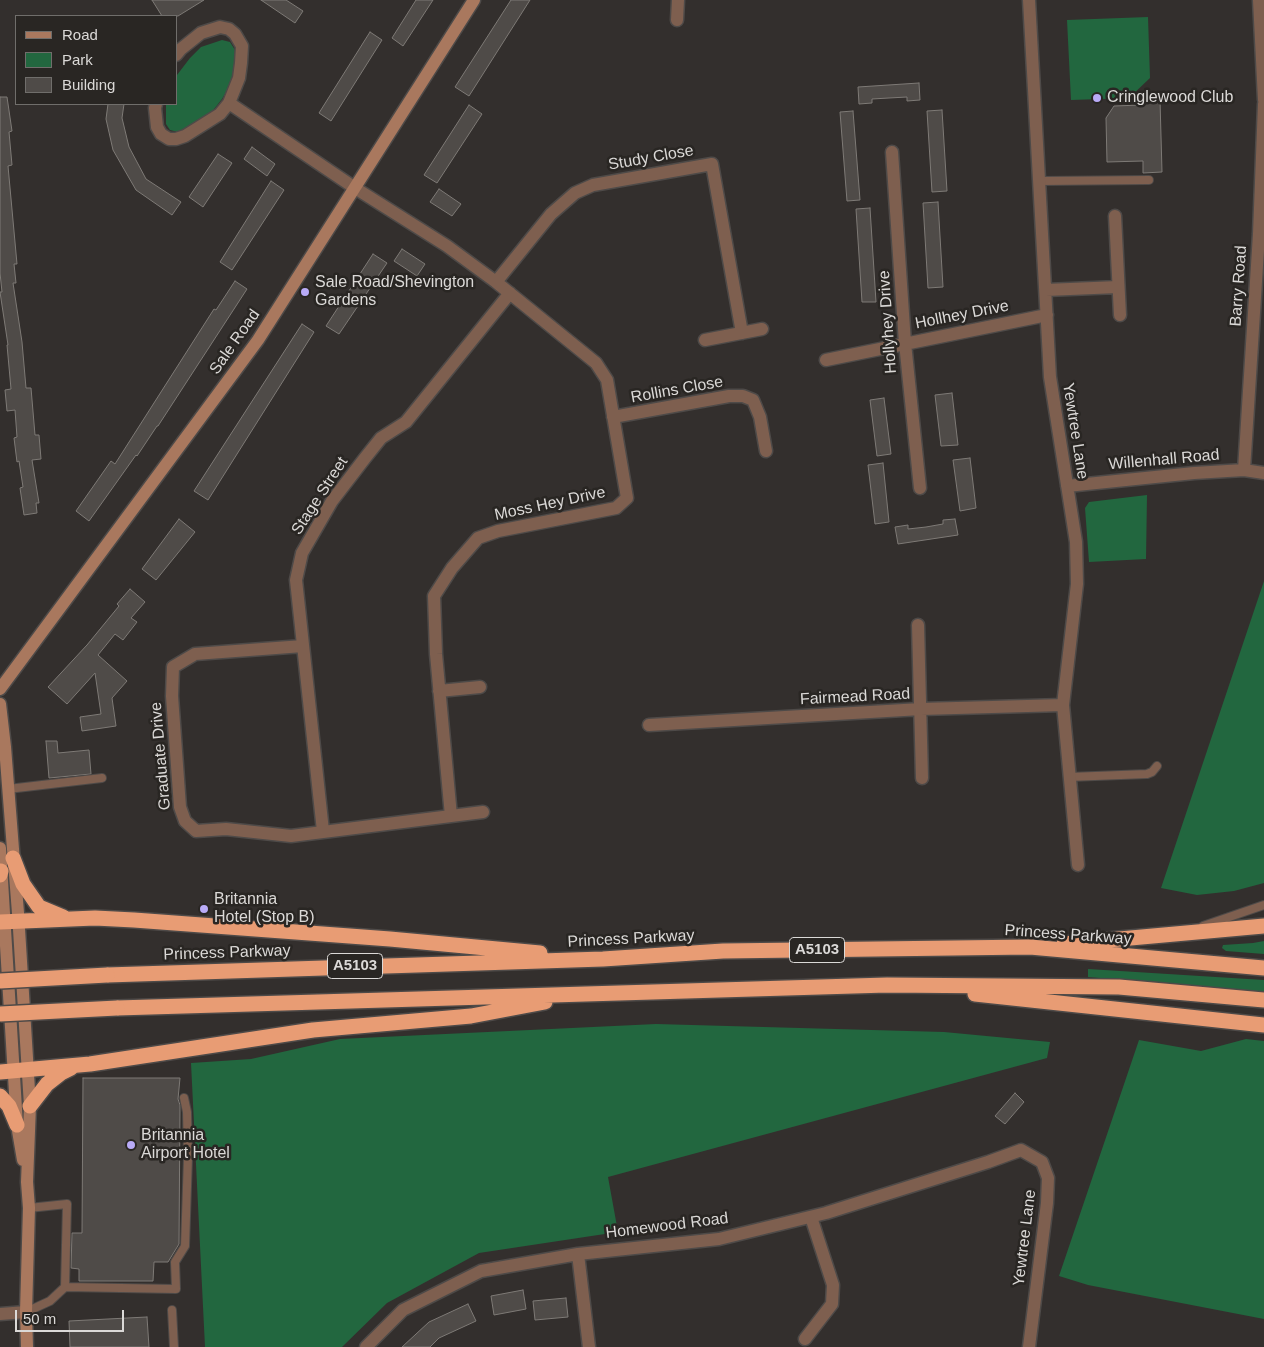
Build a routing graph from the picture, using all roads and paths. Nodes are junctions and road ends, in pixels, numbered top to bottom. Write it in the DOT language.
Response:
graph roads {
  1 [pos="474,0"];
  2 [pos="678,0"];
  3 [pos="1029,0"];
  4 [pos="1259,0"];
  5 [pos="677,20"];
  6 [pos="1262,31"];
  7 [pos="178,52"];
  8 [pos="1264,102"];
  9 [pos="229,103"];
  10 [pos="156,105"];
  11 [pos="892,152"];
  12 [pos="1149,180"];
  13 [pos="1039,182"];
  14 [pos="355,188"];
  15 [pos="1115,216"];
  16 [pos="1262,234"];
  17 [pos="496,282"];
  18 [pos="1118,287"];
  19 [pos="1046,290"];
  20 [pos="510,294"];
  21 [pos="1047,315"];
  22 [pos="1120,315"];
  23 [pos="762,329"];
  24 [pos="742,333"];
  25 [pos="705,340"];
  26 [pos="905,343"];
  27 [pos="826,360"];
  28 [pos="613,418"];
  29 [pos="766,451"];
  30 [pos="1244,470"];
  31 [pos="1264,473"];
  32 [pos="1067,486"];
  33 [pos="920,488"];
  34 [pos="918,625"];
  35 [pos="303,646"];
  36 [pos="480,687"];
  37 [pos="0,688"];
  38 [pos="439,691"];
  39 [pos="0,704"];
  40 [pos="1063,705"];
  41 [pos="921,709"];
  42 [pos="649,725"];
  43 [pos="1157,766"];
  44 [pos="1069,777"];
  45 [pos="102,778"];
  46 [pos="922,778"];
  47 [pos="4,789"];
  48 [pos="483,812"];
  49 [pos="450,816"];
  50 [pos="323,831"];
  51 [pos="0,848"];
  52 [pos="14,858"];
  53 [pos="1078,865"];
  54 [pos="1,873"];
  55 [pos="1264,905"];
  56 [pos="68,919"];
  57 [pos="8,921"];
  58 [pos="1264,926"];
  59 [pos="1175,934"];
  60 [pos="1030,947"];
  61 [pos="604,959"];
  62 [pos="1264,968"];
  63 [pos="0,981"];
  64 [pos="886,985"];
  65 [pos="596,993"];
  66 [pos="1264,1000"];
  67 [pos="0,1014"];
  68 [pos="1264,1025"];
  69 [pos="74,1066"];
  70 [pos="14,1071"];
  71 [pos="0,1096"];
  72 [pos="184,1098"];
  73 [pos="30,1106"];
  74 [pos="17,1125"];
  75 [pos="988,1162"];
  76 [pos="27,1182"];
  77 [pos="29,1208"];
  78 [pos="812,1217"];
  79 [pos="578,1254"];
  80 [pos="65,1287"];
  81 [pos="172,1310"];
  82 [pos="26,1312"];
  83 [pos="0,1314"];
  84 [pos="805,1339"];
  85 [pos="27,1347"];
  86 [pos="174,1347"];
  87 [pos="366,1347"];
  88 [pos="588,1347"];
  89 [pos="1029,1347"];
  1 -- 14 [label="main road, Sale Road"];
  2 -- 5 [label="street"];
  3 -- 13 [label="street, Yewtree Lane"];
  4 -- 6 [label="street, Barry Road"];
  6 -- 8 [label="street, Barry Road"];
  7 -- 9 [label="street"];
  8 -- 16 [label="street, Barry Road"];
  9 -- 10 [label="street"];
  9 -- 14 [label="street, Moss Hey Drive"];
  11 -- 26 [label="street, Hollyhey Drive"];
  12 -- 13 [label="lane"];
  13 -- 19 [label="street, Yewtree Lane"];
  14 -- 17 [label="street, Moss Hey Drive"];
  14 -- 37 [label="main road, Sale Road"];
  15 -- 18 [label="street"];
  16 -- 30 [label="street, Barry Road"];
  17 -- 20 [label="street, Moss Hey Drive"];
  17 -- 24 [label="street, Study Close"];
  18 -- 19 [label="street"];
  18 -- 22 [label="street"];
  19 -- 21 [label="street, Yewtree Lane"];
  20 -- 28 [label="street, Moss Hey Drive"];
  20 -- 35 [label="street, Stage Street"];
  21 -- 26 [label="street, Hollhey Drive"];
  21 -- 32 [label="street, Yewtree Lane"];
  23 -- 24 [label="street"];
  24 -- 25 [label="street"];
  26 -- 27 [label="street, Hollhey Drive"];
  26 -- 33 [label="street, Hollyhey Drive"];
  28 -- 29 [label="street, Rollins Close"];
  28 -- 38 [label="street, Moss Hey Drive"];
  30 -- 31 [label="street, Willenhall Road"];
  30 -- 32 [label="street, Willenhall Road"];
  32 -- 40 [label="street, Yewtree Lane"];
  34 -- 41 [label="street"];
  35 -- 50 [label="street, Stage Street"];
  35 -- 50 [label="street, Graduate Drive"];
  36 -- 38 [label="street"];
  38 -- 49 [label="street, Moss Hey Drive"];
  39 -- 47 [label="main road"];
  40 -- 41 [label="street, Fairmead Road"];
  40 -- 44 [label="street, Yewtree Lane"];
  41 -- 42 [label="street, Fairmead Road"];
  41 -- 46 [label="street"];
  43 -- 44 [label="lane"];
  44 -- 53 [label="street, Yewtree Lane"];
  45 -- 47 [label="lane"];
  47 -- 52 [label="main road"];
  48 -- 49 [label="street, Graduate Drive"];
  49 -- 50 [label="street, Graduate Drive"];
  51 -- 54 [label="main road"];
  52 -- 56 [label="highway"];
  52 -- 57 [label="main road"];
  54 -- 57 [label="main road"];
  55 -- 59 [label="lane"];
  56 -- 57 [label="highway"];
  56 -- 61 [label="highway"];
  57 -- 70 [label="main road"];
  58 -- 59 [label="highway"];
  59 -- 60 [label="highway"];
  60 -- 61 [label="highway, Princess Parkway / A5103"];
  60 -- 62 [label="highway, Princess Parkway / A5103"];
  61 -- 63 [label="highway, Princess Parkway / A5103, bridge"];
  64 -- 65 [label="highway, A5103"];
  64 -- 66 [label="highway, A5103"];
  64 -- 68 [label="highway"];
  65 -- 67 [label="highway, A5103, bridge"];
  65 -- 69 [label="highway"];
  69 -- 70 [label="highway"];
  69 -- 73 [label="highway"];
  70 -- 73 [label="main road"];
  70 -- 74 [label="main road"];
  71 -- 74 [label="highway"];
  72 -- 80 [label="lane"];
  73 -- 76 [label="main road"];
  74 -- 76 [label="main road"];
  75 -- 78 [label="street, Homewood Road"];
  75 -- 89 [label="street, Yewtree Lane"];
  76 -- 77 [label="main road"];
  77 -- 80 [label="lane"];
  77 -- 82 [label="main road"];
  78 -- 79 [label="street, Homewood Road"];
  78 -- 84 [label="street"];
  79 -- 87 [label="street, Homewood Road"];
  79 -- 88 [label="street"];
  80 -- 82 [label="lane"];
  81 -- 86 [label="lane"];
  82 -- 83 [label="street"];
  82 -- 85 [label="main road"];
}
